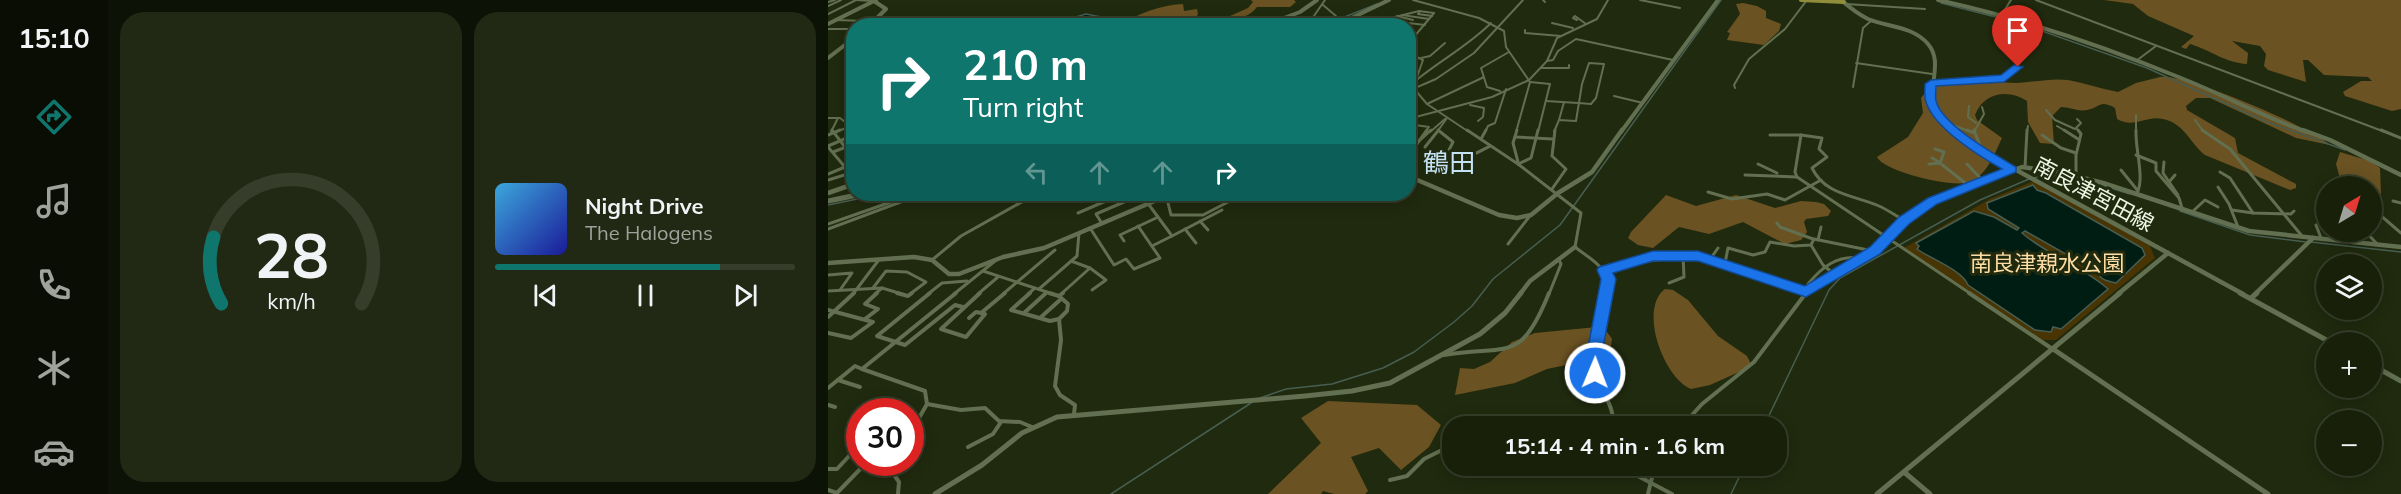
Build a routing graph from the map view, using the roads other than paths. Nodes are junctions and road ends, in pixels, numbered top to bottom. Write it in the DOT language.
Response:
graph roads {
  1 [pos="835,0"];
  2 [pos="841,0"];
  3 [pos="855,0"];
  4 [pos="1317,0"];
  5 [pos="1325,0"];
  6 [pos="1389,0"];
  7 [pos="1413,0"];
  8 [pos="1523,0"];
  9 [pos="1608,0"];
  10 [pos="1641,0"];
  11 [pos="1718,0"];
  12 [pos="1801,0"];
  13 [pos="1807,0"];
  14 [pos="1938,0"];
  15 [pos="2011,0"];
  16 [pos="2036,0"];
  17 [pos="875,1"];
  18 [pos="828,2"];
  19 [pos="1843,2"];
  20 [pos="1323,5"];
  21 [pos="828,6"];
  22 [pos="1680,8"];
  23 [pos="1925,9"];
  24 [pos="828,14"];
  25 [pos="2002,14"];
  26 [pos="1336,16"];
  27 [pos="1399,16"];
  28 [pos="1431,17"];
  29 [pos="877,18"];
  30 [pos="1284,18"];
  31 [pos="1313,18"];
  32 [pos="1352,18"];
  33 [pos="1393,18"];
  34 [pos="1405,18"];
  35 [pos="1577,20"];
  36 [pos="1872,20"];
  37 [pos="831,21"];
  38 [pos="1491,23"];
  39 [pos="1552,23"];
  40 [pos="1586,24"];
  41 [pos="1416,25"];
  42 [pos="1425,25"];
  43 [pos="1500,28"];
  44 [pos="828,29"];
  45 [pos="846,29"];
  46 [pos="1574,29"];
  47 [pos="1525,30"];
  48 [pos="1416,35"];
  49 [pos="1561,36"];
  50 [pos="2040,39"];
  51 [pos="1445,43"];
  52 [pos="846,44"];
  53 [pos="2156,45"];
  54 [pos="1509,52"];
  55 [pos="1416,56"];
  56 [pos="828,58"];
  57 [pos="1421,58"];
  58 [pos="1674,60"];
  59 [pos="1547,61"];
  60 [pos="2136,62"];
  61 [pos="1856,63"];
  62 [pos="1569,64"];
  63 [pos="1539,69"];
  64 [pos="1932,74"];
  65 [pos="1484,78"];
  66 [pos="1417,79"];
  67 [pos="1529,81"];
  68 [pos="1427,83"];
  69 [pos="1931,84"];
  70 [pos="1853,87"];
  71 [pos="1416,88"];
  72 [pos="1735,88"];
  73 [pos="1416,89"];
  74 [pos="1506,89"];
  75 [pos="1500,91"];
  76 [pos="1614,96"];
  77 [pos="1546,101"];
  78 [pos="1564,102"];
  79 [pos="1579,103"];
  80 [pos="1643,103"];
  81 [pos="1426,104"];
  82 [pos="1468,104"];
  83 [pos="1969,106"];
  84 [pos="1982,107"];
  85 [pos="1435,110"];
  86 [pos="2046,110"];
  87 [pos="2136,115"];
  88 [pos="828,118"];
  89 [pos="838,118"];
  90 [pos="1416,118"];
  91 [pos="1447,118"];
  92 [pos="1559,120"];
  93 [pos="2077,120"];
  94 [pos="2195,120"];
  95 [pos="1478,121"];
  96 [pos="846,123"];
  97 [pos="1976,123"];
  98 [pos="1953,125"];
  99 [pos="1416,126"];
  100 [pos="2028,126"];
  101 [pos="2056,126"];
  102 [pos="845,128"];
  103 [pos="2077,130"];
  104 [pos="1437,132"];
  105 [pos="832,133"];
  106 [pos="1974,133"];
  107 [pos="828,135"];
  108 [pos="1770,135"];
  109 [pos="1801,135"];
  110 [pos="2042,135"];
  111 [pos="1515,136"];
  112 [pos="1537,138"];
  113 [pos="2401,138"];
  114 [pos="846,139"];
  115 [pos="1481,139"];
  116 [pos="1553,139"];
  117 [pos="2078,139"];
  118 [pos="1416,140"];
  119 [pos="840,141"];
  120 [pos="1419,141"];
  121 [pos="828,146"];
  122 [pos="1416,146"];
  123 [pos="1491,146"];
  124 [pos="846,147"];
  125 [pos="1425,147"];
  126 [pos="1935,149"];
  127 [pos="832,153"];
  128 [pos="2076,153"];
  129 [pos="2136,155"];
  130 [pos="1932,158"];
  131 [pos="2164,162"];
  132 [pos="1940,163"];
  133 [pos="1518,164"];
  134 [pos="1758,164"];
  135 [pos="1929,164"];
  136 [pos="1967,164"];
  137 [pos="845,167"];
  138 [pos="2023,168"];
  139 [pos="2012,169"];
  140 [pos="2121,171"];
  141 [pos="2220,172"];
  142 [pos="828,173"];
  143 [pos="846,174"];
  144 [pos="1779,174"];
  145 [pos="1745,175"];
  146 [pos="2175,175"];
  147 [pos="2401,175"];
  148 [pos="2076,176"];
  149 [pos="1797,177"];
  150 [pos="1416,179"];
  151 [pos="828,180"];
  152 [pos="1821,180"];
  153 [pos="1983,181"];
  154 [pos="2169,182"];
  155 [pos="1811,186"];
  156 [pos="1969,186"];
  157 [pos="846,187"];
  158 [pos="2218,187"];
  159 [pos="1552,189"];
  160 [pos="1708,192"];
  161 [pos="2138,192"];
  162 [pos="828,193"];
  163 [pos="1558,193"];
  164 [pos="846,197"];
  165 [pos="846,198"];
  166 [pos="2179,198"];
  167 [pos="828,201"];
  168 [pos="891,201"];
  169 [pos="903,201"];
  170 [pos="1024,201"];
  171 [pos="1106,201"];
  172 [pos="1169,201"];
  173 [pos="1228,201"];
  174 [pos="2393,201"];
  175 [pos="1125,202"];
  176 [pos="1147,202"];
  177 [pos="2401,203"];
  178 [pos="2218,207"];
  179 [pos="2182,208"];
  180 [pos="1222,210"];
  181 [pos="2232,210"];
  182 [pos="2294,211"];
  183 [pos="2192,212"];
  184 [pos="1078,213"];
  185 [pos="2253,213"];
  186 [pos="2280,214"];
  187 [pos="1531,215"];
  188 [pos="2382,217"];
  189 [pos="1156,218"];
  190 [pos="1904,220"];
  191 [pos="1200,221"];
  192 [pos="1101,222"];
  193 [pos="1777,222"];
  194 [pos="828,224"];
  195 [pos="1138,226"];
  196 [pos="1821,227"];
  197 [pos="1089,228"];
  198 [pos="2238,228"];
  199 [pos="828,229"];
  200 [pos="1185,229"];
  201 [pos="1208,230"];
  202 [pos="1079,233"];
  203 [pos="2401,233"];
  204 [pos="1172,236"];
  205 [pos="1887,237"];
  206 [pos="2303,237"];
  207 [pos="2313,238"];
  208 [pos="2316,239"];
  209 [pos="1816,240"];
  210 [pos="1124,241"];
  211 [pos="2341,242"];
  212 [pos="2375,242"];
  213 [pos="1196,243"];
  214 [pos="1508,244"];
  215 [pos="1811,245"];
  216 [pos="1152,246"];
  217 [pos="2379,246"];
  218 [pos="1575,247"];
  219 [pos="2401,247"];
  220 [pos="1718,248"];
  221 [pos="1055,250"];
  222 [pos="1873,251"];
  223 [pos="2168,253"];
  224 [pos="1683,256"];
  225 [pos="1711,258"];
  226 [pos="1862,258"];
  227 [pos="879,259"];
  228 [pos="997,259"];
  229 [pos="1559,259"];
  230 [pos="932,260"];
  231 [pos="1071,261"];
  232 [pos="828,263"];
  233 [pos="1725,263"];
  234 [pos="1824,266"];
  235 [pos="1090,268"];
  236 [pos="1604,270"];
  237 [pos="983,271"];
  238 [pos="1834,274"];
  239 [pos="828,275"];
  240 [pos="998,277"];
  241 [pos="968,281"];
  242 [pos="1017,283"];
  243 [pos="1670,283"];
  244 [pos="1812,287"];
  245 [pos="873,288"];
  246 [pos="882,288"];
  247 [pos="857,289"];
  248 [pos="1037,289"];
  249 [pos="840,290"];
  250 [pos="1092,290"];
  251 [pos="828,291"];
  252 [pos="1047,292"];
  253 [pos="1806,292"];
  254 [pos="1060,297"];
  255 [pos="2251,298"];
  256 [pos="963,307"];
  257 [pos="828,310"];
  258 [pos="836,312"];
  259 [pos="981,313"];
  260 [pos="1023,314"];
  261 [pos="828,317"];
  262 [pos="969,318"];
  263 [pos="1040,318"];
  264 [pos="865,319"];
  265 [pos="1059,320"];
  266 [pos="828,333"];
  267 [pos="2316,334"];
  268 [pos="894,342"];
  269 [pos="2053,349"];
  270 [pos="1444,355"];
  271 [pos="862,369"];
  272 [pos="2382,371"];
  273 [pos="838,380"];
  274 [pos="2401,381"];
  275 [pos="860,387"];
  276 [pos="828,388"];
  277 [pos="927,404"];
  278 [pos="828,405"];
  279 [pos="835,407"];
  280 [pos="924,410"];
  281 [pos="1074,414"];
  282 [pos="1613,416"];
  283 [pos="1692,416"];
  284 [pos="1001,422"];
  285 [pos="1032,427"];
  286 [pos="968,447"];
  287 [pos="1442,452"];
  288 [pos="846,459"];
  289 [pos="828,469"];
  290 [pos="1904,472"];
  291 [pos="854,476"];
  292 [pos="896,476"];
  293 [pos="1637,476"];
  294 [pos="1653,476"];
  295 [pos="1390,480"];
  296 [pos="1651,484"];
  297 [pos="828,490"];
  298 [pos="838,494"];
  299 [pos="898,494"];
  300 [pos="935,494"];
  301 [pos="1648,494"];
  302 [pos="1672,494"];
  303 [pos="1877,494"];
  304 [pos="1930,494"];
  305 [pos="2268,494"];
  1 -- 18 [label="street"];
  2 -- 21 [label="street"];
  3 -- 17 [label="street"];
  3 -- 24 [label="street"];
  4 -- 30 [label="street"];
  5 -- 20 [label="street"];
  6 -- 32 [label="street"];
  7 -- 38 [label="street"];
  8 -- 43 [label="street"];
  9 -- 40 [label="street"];
  10 -- 22 [label="street"];
  11 -- 58 [label="street"];
  12 -- 13 [label="main road"];
  13 -- 19 [label="main road"];
  13 -- 72 [label="street"];
  14 -- 25 [label="street"];
  15 -- 25 [label="street"];
  16 -- 53 [label="street"];
  17 -- 29 [label="street"];
  17 -- 37 [label="street"];
  19 -- 23 [label="street"];
  19 -- 36 [label="street, 南良津宮田線"];
  20 -- 26 [label="street"];
  20 -- 31 [label="street"];
  25 -- 60 [label="street"];
  27 -- 28 [label="street"];
  27 -- 28 [label="street"];
  27 -- 33 [label="street"];
  27 -- 34 [label="street"];
  28 -- 42 [label="street"];
  35 -- 40 [label="street"];
  36 -- 61 [label="street"];
  36 -- 64 [label="street, 南良津宮田線"];
  38 -- 43 [label="street"];
  38 -- 66 [label="street"];
  39 -- 46 [label="street"];
  40 -- 46 [label="street"];
  41 -- 42 [label="street"];
  42 -- 48 [label="street"];
  43 -- 54 [label="street"];
  43 -- 68 [label="street"];
  44 -- 45 [label="street"];
  46 -- 49 [label="street"];
  47 -- 49 [label="street"];
  49 -- 59 [label="street"];
  50 -- 69 [label="street"];
  51 -- 57 [label="street"];
  52 -- 56 [label="street"];
  53 -- 60 [label="street"];
  53 -- 113 [label="street"];
  54 -- 65 [label="street"];
  54 -- 67 [label="street"];
  55 -- 57 [label="street"];
  57 -- 66 [label="street"];
  58 -- 59 [label="street"];
  58 -- 80 [label="street"];
  59 -- 63 [label="street"];
  60 -- 147 [label="street"];
  61 -- 64 [label="street"];
  61 -- 70 [label="street"];
  62 -- 63 [label="street"];
  63 -- 67 [label="street"];
  64 -- 69 [label="street, 南良津宮田線"];
  65 -- 75 [label="street"];
  65 -- 81 [label="street"];
  66 -- 68 [label="street"];
  67 -- 74 [label="street"];
  67 -- 77 [label="street"];
  67 -- 111 [label="street"];
  68 -- 71 [label="street"];
  69 -- 139 [label="street, 南良津宮田線"];
  73 -- 81 [label="street"];
  74 -- 75 [label="street"];
  74 -- 115 [label="street"];
  75 -- 82 [label="street"];
  76 -- 80 [label="street"];
  77 -- 78 [label="street"];
  77 -- 112 [label="street"];
  78 -- 79 [label="street"];
  78 -- 92 [label="street"];
  79 -- 79 [label="street"];
  79 -- 92 [label="street"];
  80 -- 163 [label="street"];
  81 -- 85 [label="street"];
  82 -- 85 [label="street"];
  82 -- 95 [label="street"];
  83 -- 97 [label="street"];
  84 -- 97 [label="street"];
  85 -- 90 [label="street"];
  85 -- 91 [label="street"];
  86 -- 103 [label="street"];
  87 -- 129 [label="street"];
  88 -- 89 [label="street"];
  89 -- 96 [label="street"];
  89 -- 105 [label="street"];
  91 -- 104 [label="street"];
  91 -- 115 [label="street"];
  91 -- 120 [label="street"];
  92 -- 116 [label="street"];
  93 -- 103 [label="street"];
  94 -- 186 [label="street"];
  97 -- 106 [label="street"];
  98 -- 106 [label="street"];
  99 -- 120 [label="street"];
  100 -- 138 [label="street"];
  101 -- 117 [label="street"];
  102 -- 105 [label="street"];
  103 -- 117 [label="street"];
  104 -- 123 [label="street"];
  104 -- 125 [label="street"];
  105 -- 107 [label="street"];
  105 -- 119 [label="street"];
  106 -- 138 [label="street"];
  108 -- 109 [label="street"];
  109 -- 149 [label="street"];
  109 -- 152 [label="street"];
  110 -- 128 [label="street"];
  111 -- 112 [label="street"];
  111 -- 133 [label="street"];
  112 -- 116 [label="street"];
  112 -- 133 [label="street"];
  114 -- 119 [label="street"];
  115 -- 123 [label="street"];
  116 -- 159 [label="street"];
  117 -- 128 [label="street"];
  118 -- 120 [label="street"];
  119 -- 121 [label="street"];
  119 -- 124 [label="street"];
  120 -- 122 [label="street"];
  121 -- 127 [label="street"];
  123 -- 133 [label="street"];
  124 -- 127 [label="street"];
  126 -- 132 [label="street"];
  127 -- 137 [label="street"];
  128 -- 148 [label="street"];
  129 -- 161 [label="street"];
  129 -- 166 [label="street"];
  130 -- 132 [label="street"];
  131 -- 154 [label="street"];
  132 -- 135 [label="street"];
  132 -- 156 [label="street"];
  133 -- 159 [label="street"];
  134 -- 144 [label="street"];
  136 -- 153 [label="street"];
  137 -- 142 [label="street"];
  138 -- 139 [label="street"];
  138 -- 148 [label="street"];
  139 -- 153 [label="street"];
  139 -- 223 [label="street, 南良津宮田線"];
  140 -- 161 [label="street"];
  141 -- 185 [label="street"];
  143 -- 151 [label="street"];
  144 -- 145 [label="street"];
  144 -- 149 [label="street"];
  146 -- 154 [label="street"];
  148 -- 161 [label="street"];
  149 -- 155 [label="street"];
  150 -- 187 [label="street"];
  152 -- 155 [label="street"];
  152 -- 190 [label="street"];
  153 -- 156 [label="street"];
  154 -- 166 [label="street"];
  155 -- 160 [label="street"];
  155 -- 205 [label="street"];
  156 -- 190 [label="street"];
  157 -- 162 [label="street"];
  158 -- 181 [label="street"];
  159 -- 163 [label="street"];
  161 -- 179 [label="street"];
  163 -- 187 [label="street"];
  163 -- 218 [label="street"];
  164 -- 167 [label="street"];
  165 -- 167 [label="street"];
  166 -- 179 [label="street"];
  168 -- 194 [label="street"];
  169 -- 199 [label="street"];
  170 -- 230 [label="street"];
  171 -- 184 [label="street"];
  172 -- 173 [label="street"];
  174 -- 177 [label="street"];
  175 -- 192 [label="street"];
  176 -- 189 [label="street"];
  176 -- 192 [label="street"];
  178 -- 183 [label="street"];
  179 -- 183 [label="street"];
  180 -- 191 [label="street"];
  181 -- 185 [label="street"];
  181 -- 198 [label="street"];
  182 -- 186 [label="street"];
  183 -- 198 [label="street"];
  185 -- 186 [label="street"];
  186 -- 206 [label="street"];
  187 -- 214 [label="street"];
  188 -- 203 [label="street"];
  189 -- 195 [label="street"];
  189 -- 204 [label="street"];
  190 -- 205 [label="street"];
  191 -- 200 [label="street"];
  191 -- 201 [label="street"];
  192 -- 197 [label="street"];
  193 -- 209 [label="street"];
  195 -- 210 [label="street"];
  195 -- 216 [label="street"];
  196 -- 209 [label="street"];
  197 -- 202 [label="street"];
  197 -- 216 [label="street"];
  198 -- 206 [label="street"];
  200 -- 204 [label="street"];
  200 -- 213 [label="street"];
  202 -- 228 [label="street"];
  202 -- 231 [label="street"];
  204 -- 216 [label="street"];
  205 -- 222 [label="street"];
  205 -- 269 [label="street"];
  206 -- 207 [label="street"];
  207 -- 208 [label="street"];
  207 -- 255 [label="street"];
  209 -- 215 [label="street"];
  209 -- 222 [label="street"];
  211 -- 217 [label="street"];
  212 -- 217 [label="street"];
  215 -- 233 [label="street"];
  215 -- 234 [label="street"];
  217 -- 219 [label="street"];
  218 -- 229 [label="street"];
  218 -- 236 [label="street"];
  220 -- 225 [label="street"];
  221 -- 242 [label="street"];
  222 -- 226 [label="street"];
  223 -- 255 [label="street, 南良津宮田線"];
  223 -- 269 [label="street"];
  224 -- 225 [label="street"];
  224 -- 236 [label="street"];
  224 -- 243 [label="street"];
  225 -- 233 [label="street"];
  226 -- 234 [label="street"];
  226 -- 238 [label="street"];
  227 -- 230 [label="street"];
  227 -- 232 [label="street"];
  227 -- 247 [label="street"];
  228 -- 230 [label="street"];
  228 -- 237 [label="street"];
  229 -- 270 [label="street"];
  229 -- 270 [label="street"];
  231 -- 235 [label="street"];
  231 -- 248 [label="street"];
  233 -- 253 [label="street"];
  234 -- 238 [label="street"];
  234 -- 244 [label="street"];
  235 -- 250 [label="street"];
  235 -- 254 [label="street"];
  236 -- 282 [label="street"];
  237 -- 240 [label="street"];
  237 -- 241 [label="street"];
  238 -- 244 [label="street"];
  239 -- 249 [label="street"];
  240 -- 242 [label="street"];
  240 -- 256 [label="street"];
  241 -- 268 [label="street"];
  241 -- 268 [label="street"];
  242 -- 248 [label="street"];
  242 -- 259 [label="street"];
  244 -- 253 [label="street"];
  245 -- 246 [label="street"];
  245 -- 246 [label="street"];
  245 -- 247 [label="street"];
  246 -- 264 [label="street"];
  247 -- 249 [label="street"];
  247 -- 258 [label="street"];
  248 -- 252 [label="street"];
  248 -- 260 [label="street"];
  249 -- 251 [label="street"];
  252 -- 254 [label="street"];
  252 -- 260 [label="street"];
  253 -- 283 [label="street"];
  254 -- 263 [label="street"];
  254 -- 265 [label="street"];
  255 -- 267 [label="street, 南良津宮田線"];
  256 -- 259 [label="street"];
  256 -- 268 [label="street"];
  257 -- 258 [label="street"];
  258 -- 261 [label="street"];
  258 -- 264 [label="street"];
  259 -- 262 [label="street"];
  260 -- 263 [label="street"];
  263 -- 265 [label="street"];
  264 -- 266 [label="street"];
  265 -- 281 [label="street"];
  268 -- 271 [label="street"];
  269 -- 290 [label="street"];
  269 -- 305 [label="street"];
  270 -- 281 [label="street"];
  271 -- 273 [label="street"];
  271 -- 277 [label="street"];
  272 -- 274 [label="street"];
  273 -- 275 [label="street"];
  273 -- 276 [label="street"];
  277 -- 280 [label="street"];
  277 -- 284 [label="street"];
  278 -- 279 [label="street"];
  281 -- 285 [label="street"];
  284 -- 285 [label="street"];
  284 -- 286 [label="street"];
  285 -- 300 [label="street"];
  287 -- 295 [label="street"];
  288 -- 289 [label="street"];
  290 -- 303 [label="street"];
  290 -- 304 [label="street"];
  291 -- 298 [label="street"];
  292 -- 299 [label="street"];
  293 -- 296 [label="street"];
  294 -- 296 [label="street"];
  296 -- 301 [label="street"];
  296 -- 302 [label="street"];
  297 -- 298 [label="street"];
}
